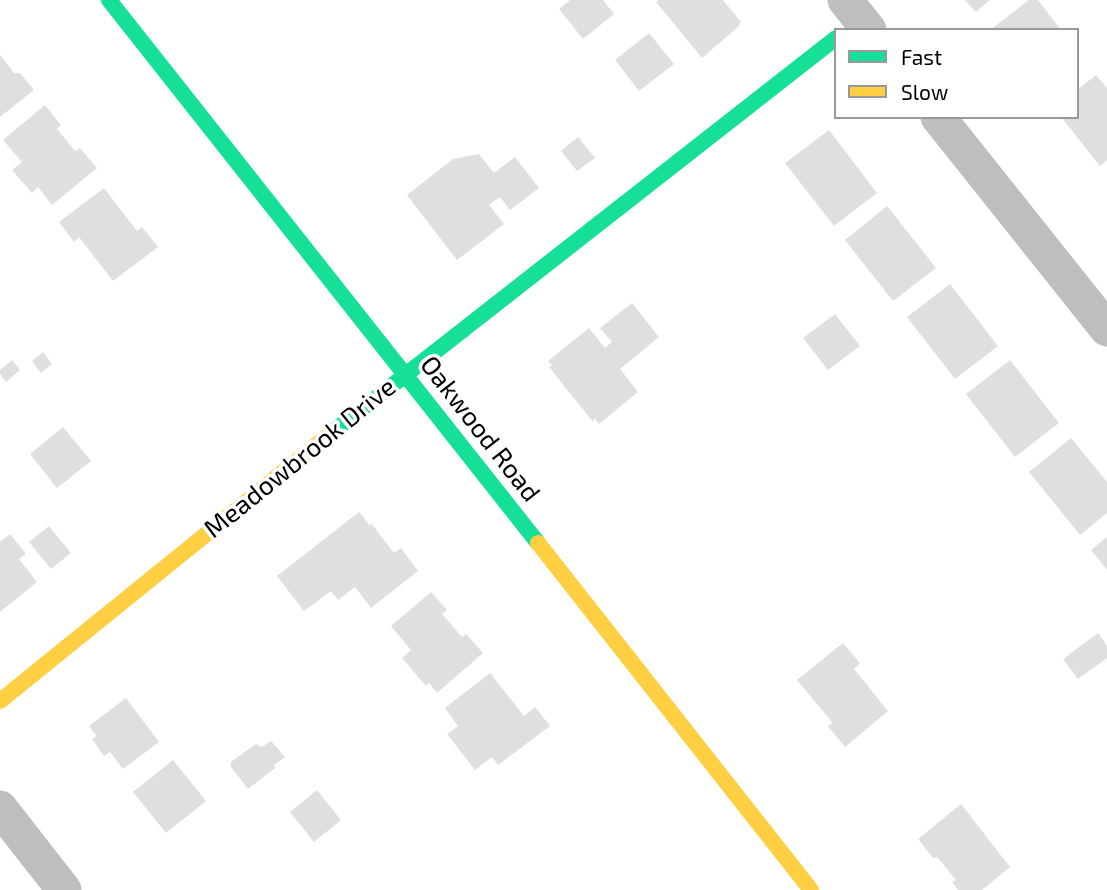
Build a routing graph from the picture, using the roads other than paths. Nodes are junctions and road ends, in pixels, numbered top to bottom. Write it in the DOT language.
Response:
graph roads {
  1 [pos="109,0"];
  2 [pos="834,36"];
  3 [pos="940,119"];
  4 [pos="1107,329"];
  5 [pos="405,373"];
  6 [pos="0,701"];
  7 [pos="0,808"];
  8 [pos="64,890"];
  9 [pos="811,890"];
  1 -- 5 [label="street, Oakwood Road"];
  2 -- 5 [label="street, Meadowbrook Drive"];
  3 -- 4 [label="street"];
  5 -- 6 [label="street, Meadowbrook Drive"];
  5 -- 9 [label="street, Oakwood Road"];
  7 -- 8 [label="street"];
}
